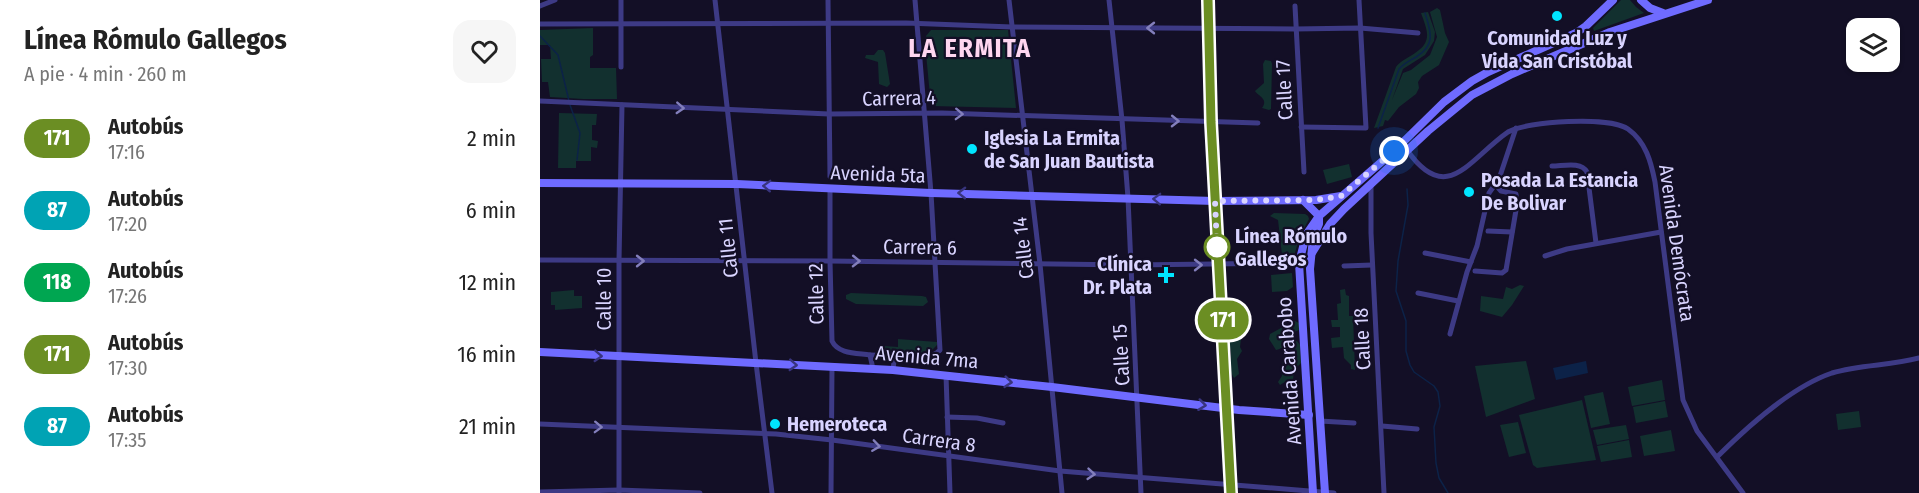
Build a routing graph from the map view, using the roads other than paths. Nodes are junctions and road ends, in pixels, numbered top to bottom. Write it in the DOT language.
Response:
graph roads {
  1 [pos="555,0"];
  2 [pos="621,0"];
  3 [pos="715,0"];
  4 [pos="828,0"];
  5 [pos="915,0"];
  6 [pos="1009,0"];
  7 [pos="1109,0"];
  8 [pos="1208,0"];
  9 [pos="1359,0"];
  10 [pos="1641,0"];
  11 [pos="1707,0"];
  12 [pos="1612,1"];
  13 [pos="1674,3"];
  14 [pos="540,6"];
  15 [pos="1295,6"];
  16 [pos="1663,13"];
  17 [pos="621,23"];
  18 [pos="718,23"];
  19 [pos="540,24"];
  20 [pos="828,24"];
  21 [pos="917,24"];
  22 [pos="1012,27"];
  23 [pos="1112,28"];
  24 [pos="1209,28"];
  25 [pos="1360,28"];
  26 [pos="1295,29"];
  27 [pos="1418,33"];
  28 [pos="621,67"];
  29 [pos="540,101"];
  30 [pos="622,105"];
  31 [pos="728,110"];
  32 [pos="925,113"];
  33 [pos="829,114"];
  34 [pos="1023,116"];
  35 [pos="1122,120"];
  36 [pos="1211,122"];
  37 [pos="1258,123"];
  38 [pos="1301,127"];
  39 [pos="1516,128"];
  40 [pos="1407,150"];
  41 [pos="1551,166"];
  42 [pos="1304,172"];
  43 [pos="830,177"];
  44 [pos="540,183"];
  45 [pos="621,183"];
  46 [pos="736,184"];
  47 [pos="1371,184"];
  48 [pos="1496,184"];
  49 [pos="830,189"];
  50 [pos="931,193"];
  51 [pos="1031,194"];
  52 [pos="1341,196"];
  53 [pos="1128,198"];
  54 [pos="1303,200"];
  55 [pos="1215,201"];
  56 [pos="1319,216"];
  57 [pos="1488,231"];
  58 [pos="1512,232"];
  59 [pos="1661,232"];
  60 [pos="1596,243"];
  61 [pos="1312,253"];
  62 [pos="1425,253"];
  63 [pos="1545,256"];
  64 [pos="540,260"];
  65 [pos="619,261"];
  66 [pos="744,261"];
  67 [pos="830,261"];
  68 [pos="1471,262"];
  69 [pos="934,263"];
  70 [pos="1299,263"];
  71 [pos="1040,264"];
  72 [pos="1218,265"];
  73 [pos="1372,265"];
  74 [pos="1132,266"];
  75 [pos="1344,266"];
  76 [pos="1475,271"];
  77 [pos="1419,293"];
  78 [pos="1458,301"];
  79 [pos="1450,334"];
  80 [pos="540,352"];
  81 [pos="870,355"];
  82 [pos="899,356"];
  83 [pos="620,357"];
  84 [pos="1919,358"];
  85 [pos="756,363"];
  86 [pos="832,367"];
  87 [pos="873,369"];
  88 [pos="893,370"];
  89 [pos="946,375"];
  90 [pos="1052,387"];
  91 [pos="1138,397"];
  92 [pos="1319,406"];
  93 [pos="1226,409"];
  94 [pos="1309,415"];
  95 [pos="947,417"];
  96 [pos="1320,421"];
  97 [pos="1003,423"];
  98 [pos="1354,423"];
  99 [pos="540,424"];
  100 [pos="1382,426"];
  101 [pos="620,428"];
  102 [pos="1417,429"];
  103 [pos="765,434"];
  104 [pos="832,440"];
  105 [pos="949,457"];
  106 [pos="1717,457"];
  107 [pos="1060,471"];
  108 [pos="1141,478"];
  109 [pos="1230,484"];
  110 [pos="619,491"];
  111 [pos="540,492"];
  112 [pos="1313,492"];
  113 [pos="692,493"];
  114 [pos="700,493"];
  115 [pos="772,493"];
  116 [pos="831,493"];
  117 [pos="950,493"];
  118 [pos="1062,493"];
  119 [pos="1141,493"];
  120 [pos="1231,493"];
  121 [pos="1325,493"];
  122 [pos="1334,493"];
  123 [pos="1384,493"];
  124 [pos="1743,493"];
  1 -- 14 [label="street"];
  2 -- 17 [label="street"];
  3 -- 18 [label="street, Calle 11"];
  4 -- 20 [label="street"];
  5 -- 21 [label="street"];
  6 -- 22 [label="street, Calle 14"];
  7 -- 23 [label="street, Calle 15"];
  8 -- 24 [label="street"];
  9 -- 25 [label="street"];
  10 -- 16 [label="street"];
  11 -- 16 [label="street"];
  12 -- 52 [label="street, Avenida Carabobo"];
  13 -- 16 [label="street"];
  15 -- 26 [label="street, Calle 17"];
  16 -- 40 [label="street"];
  17 -- 18 [label="street"];
  17 -- 19 [label="street"];
  17 -- 28 [label="street"];
  18 -- 20 [label="street"];
  18 -- 31 [label="street, Calle 11"];
  20 -- 21 [label="street"];
  20 -- 33 [label="street"];
  21 -- 22 [label="street"];
  21 -- 32 [label="street"];
  22 -- 23 [label="street"];
  22 -- 34 [label="street, Calle 14"];
  24 -- 23 [label="street, one-way"];
  23 -- 35 [label="street, Calle 15"];
  24 -- 26 [label="street"];
  24 -- 36 [label="street"];
  25 -- 26 [label="street"];
  25 -- 27 [label="street"];
  25 -- 38 [label="street"];
  26 -- 38 [label="street, Calle 17"];
  29 -- 30 [label="street, Carrera 4"];
  30 -- 31 [label="street, Carrera 4, one-way"];
  30 -- 45 [label="street, Calle 10"];
  31 -- 33 [label="street, Carrera 4"];
  31 -- 46 [label="street, Calle 11"];
  32 -- 33 [label="street, Carrera 4"];
  32 -- 34 [label="street, Carrera 4, one-way"];
  32 -- 50 [label="street"];
  33 -- 43 [label="street"];
  34 -- 35 [label="street, Carrera 4"];
  34 -- 51 [label="street, Calle 14"];
  35 -- 36 [label="street, Carrera 4, one-way"];
  35 -- 53 [label="street, Calle 15"];
  36 -- 37 [label="street, Carrera 4"];
  36 -- 55 [label="street"];
  38 -- 42 [label="street, Calle 17"];
  39 -- 40 [label="street, Avenida Demócrata"];
  39 -- 48 [label="street"];
  39 -- 59 [label="street, Avenida Demócrata"];
  40 -- 47 [label="street"];
  41 -- 60 [label="street"];
  44 -- 45 [label="street, Avenida 5ta"];
  45 -- 46 [label="street, Avenida 5ta"];
  45 -- 65 [label="street, Calle 10"];
  49 -- 46 [label="street, Avenida 5ta, one-way"];
  46 -- 66 [label="street, Calle 11"];
  47 -- 61 [label="street"];
  47 -- 73 [label="street, Calle 18"];
  48 -- 58 [label="street"];
  48 -- 68 [label="street"];
  49 -- 50 [label="street, Avenida 5ta"];
  49 -- 67 [label="street, Calle 12"];
  51 -- 50 [label="street, Avenida 5ta, one-way"];
  50 -- 69 [label="street"];
  51 -- 53 [label="street, Avenida 5ta"];
  51 -- 71 [label="street, Calle 14"];
  52 -- 54 [label="street, Avenida 5ta"];
  52 -- 56 [label="street, Avenida Carabobo"];
  55 -- 53 [label="street, Avenida 5ta, one-way"];
  53 -- 74 [label="street, Calle 15"];
  54 -- 55 [label="street, Avenida 5ta"];
  54 -- 56 [label="street"];
  55 -- 72 [label="street"];
  56 -- 61 [label="street, Avenida Carabobo"];
  56 -- 70 [label="street, Avenida Carabobo"];
  57 -- 58 [label="street"];
  58 -- 76 [label="street"];
  59 -- 60 [label="street"];
  59 -- 106 [label="street, Avenida Demócrata"];
  60 -- 63 [label="street"];
  61 -- 92 [label="street, Avenida Carabobo"];
  62 -- 68 [label="street"];
  64 -- 65 [label="street, Carrera 6"];
  65 -- 66 [label="street, Carrera 6, one-way"];
  65 -- 83 [label="street, Calle 10"];
  66 -- 67 [label="street, Carrera 6"];
  66 -- 85 [label="street, Calle 11"];
  67 -- 69 [label="street, Carrera 6, one-way"];
  67 -- 81 [label="street, Calle 12"];
  68 -- 78 [label="street"];
  69 -- 71 [label="street, Carrera 6"];
  69 -- 82 [label="street, Calle 12"];
  70 -- 72 [label="street, Carrera 6"];
  70 -- 94 [label="street, Avenida Carabobo"];
  71 -- 74 [label="street, Carrera 6"];
  71 -- 90 [label="street, Calle 14"];
  74 -- 72 [label="street, Carrera 6, one-way"];
  72 -- 93 [label="street"];
  73 -- 75 [label="street"];
  73 -- 100 [label="street, Calle 18"];
  74 -- 91 [label="street, Calle 15"];
  77 -- 78 [label="street"];
  78 -- 79 [label="street"];
  80 -- 83 [label="street, Avenida 7ma, one-way"];
  81 -- 82 [label="street, Calle 12"];
  81 -- 87 [label="street"];
  82 -- 88 [label="street"];
  83 -- 85 [label="street, Avenida 7ma"];
  83 -- 101 [label="street, Calle 10"];
  84 -- 106 [label="street"];
  85 -- 86 [label="street, Avenida 7ma, one-way"];
  85 -- 103 [label="street, Calle 11"];
  86 -- 87 [label="street, Avenida 7ma"];
  86 -- 104 [label="street"];
  87 -- 88 [label="street, Avenida 7ma"];
  88 -- 89 [label="street, Avenida 7ma"];
  89 -- 90 [label="street, Avenida 7ma, one-way"];
  89 -- 95 [label="street"];
  90 -- 91 [label="street, Avenida 7ma"];
  90 -- 107 [label="street, Calle 14"];
  91 -- 93 [label="street, Avenida 7ma, one-way"];
  91 -- 108 [label="street, Calle 15"];
  92 -- 94 [label="street"];
  92 -- 96 [label="street, Avenida Carabobo"];
  93 -- 94 [label="street, Avenida 7ma"];
  93 -- 109 [label="street"];
  94 -- 112 [label="street, Avenida Carabobo"];
  95 -- 97 [label="street"];
  95 -- 105 [label="street"];
  96 -- 98 [label="street"];
  96 -- 121 [label="street, Avenida Carabobo"];
  99 -- 101 [label="street, Carrera 8, one-way"];
  100 -- 102 [label="street"];
  100 -- 123 [label="street, Calle 18"];
  101 -- 103 [label="street, Carrera 8"];
  101 -- 110 [label="street, Calle 10"];
  103 -- 104 [label="street, Carrera 8"];
  103 -- 115 [label="street, Calle 11"];
  104 -- 105 [label="street, Carrera 8, one-way"];
  104 -- 116 [label="street"];
  105 -- 107 [label="street, Carrera 8"];
  105 -- 117 [label="street"];
  106 -- 124 [label="street, Avenida Demócrata"];
  107 -- 108 [label="street, Carrera 8, one-way"];
  107 -- 118 [label="street, Calle 14"];
  108 -- 109 [label="street, Carrera 8"];
  108 -- 119 [label="street, Calle 15"];
  109 -- 112 [label="street, Carrera 8"];
  109 -- 120 [label="street"];
  110 -- 111 [label="street"];
  110 -- 113 [label="street"];
  112 -- 121 [label="street, Carrera 8"];
  113 -- 114 [label="street"];
  121 -- 122 [label="street, Carrera 8"];
}
